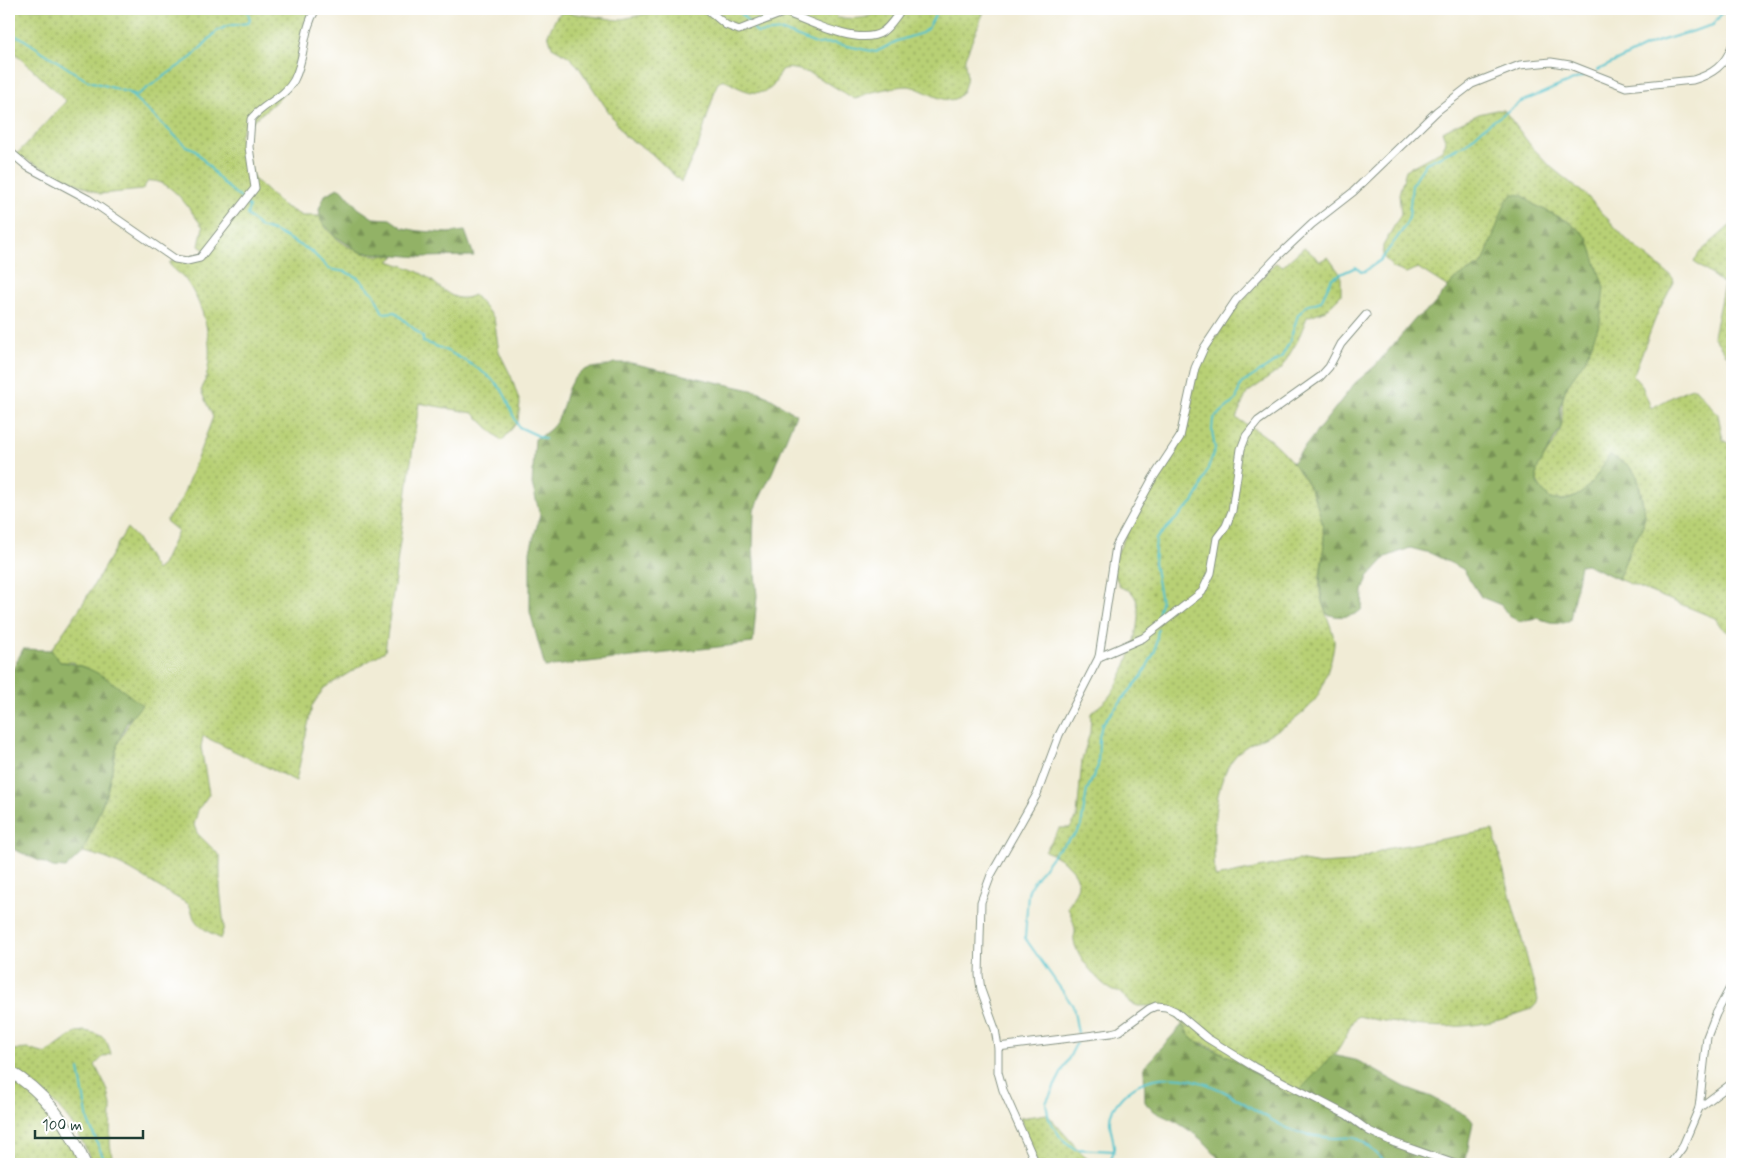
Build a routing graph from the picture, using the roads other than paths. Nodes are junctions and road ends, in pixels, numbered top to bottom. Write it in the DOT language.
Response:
graph roads {
  1 [pos="316,9"];
  2 [pos="707,9"];
  3 [pos="902,9"];
  4 [pos="784,10"];
  5 [pos="1732,46"];
  6 [pos="9,151"];
  7 [pos="1366,315"];
  8 [pos="1099,657"];
  9 [pos="1732,984"];
  10 [pos="998,1047"];
  11 [pos="9,1071"];
  12 [pos="1732,1083"];
  13 [pos="1699,1108"];
  14 [pos="85,1164"];
  15 [pos="1036,1164"];
  16 [pos="1455,1164"];
  17 [pos="1670,1164"];
  1 -- 6 [label="street"];
  2 -- 4 [label="street"];
  3 -- 4 [label="street"];
  5 -- 8 [label="street"];
  7 -- 8 [label="street"];
  8 -- 10 [label="street"];
  9 -- 13 [label="street"];
  10 -- 15 [label="street"];
  10 -- 16 [label="street"];
  11 -- 14 [label="main road"];
  12 -- 13 [label="street"];
  13 -- 17 [label="street"];
}
